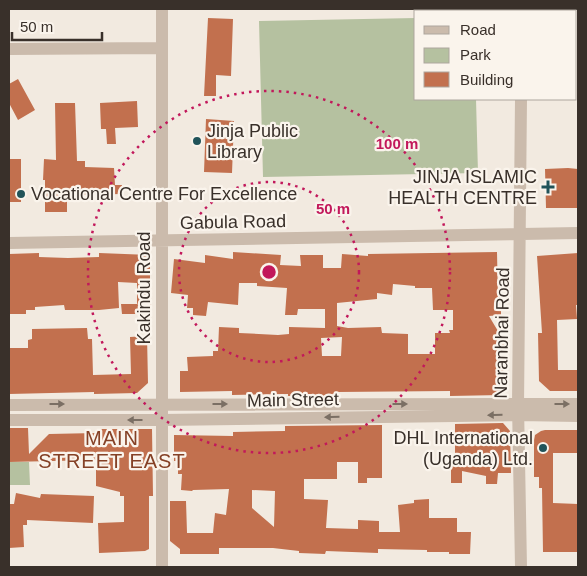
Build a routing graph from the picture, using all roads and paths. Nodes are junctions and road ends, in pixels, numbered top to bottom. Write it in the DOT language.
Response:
graph roads {
  1 [pos="162,9"];
  2 [pos="162,48"];
  3 [pos="9,49"];
  4 [pos="521,100"];
  5 [pos="520,233"];
  6 [pos="578,233"];
  7 [pos="162,241"];
  8 [pos="9,243"];
  9 [pos="162,404"];
  10 [pos="578,404"];
  11 [pos="9,405"];
  12 [pos="518,410"];
  13 [pos="578,416"];
  14 [pos="9,420"];
  15 [pos="162,420"];
  16 [pos="162,567"];
  17 [pos="521,567"];
  1 -- 2 [label="street, Kakindu Road"];
  2 -- 3 [label="street"];
  2 -- 7 [label="street, Kakindu Road"];
  4 -- 5 [label="street, Naranbhai Road"];
  5 -- 6 [label="street, Gabula Road"];
  5 -- 7 [label="street, Gabula Road"];
  5 -- 12 [label="street, Naranbhai Road"];
  7 -- 8 [label="street, Gabula Road"];
  7 -- 9 [label="street, Kakindu Road"];
  11 -- 9 [label="street, Main Street, one-way"];
  9 -- 12 [label="street, Main Street, one-way"];
  9 -- 15 [label="street, Kakindu Road"];
  12 -- 10 [label="street, Main Street, one-way"];
  12 -- 13 [label="street, Main Street"];
  12 -- 15 [label="street, Main Street, one-way"];
  12 -- 17 [label="street, Naranbhai Road"];
  15 -- 14 [label="street, Main Street, one-way"];
  15 -- 16 [label="street, Kakindu Road"];
}
